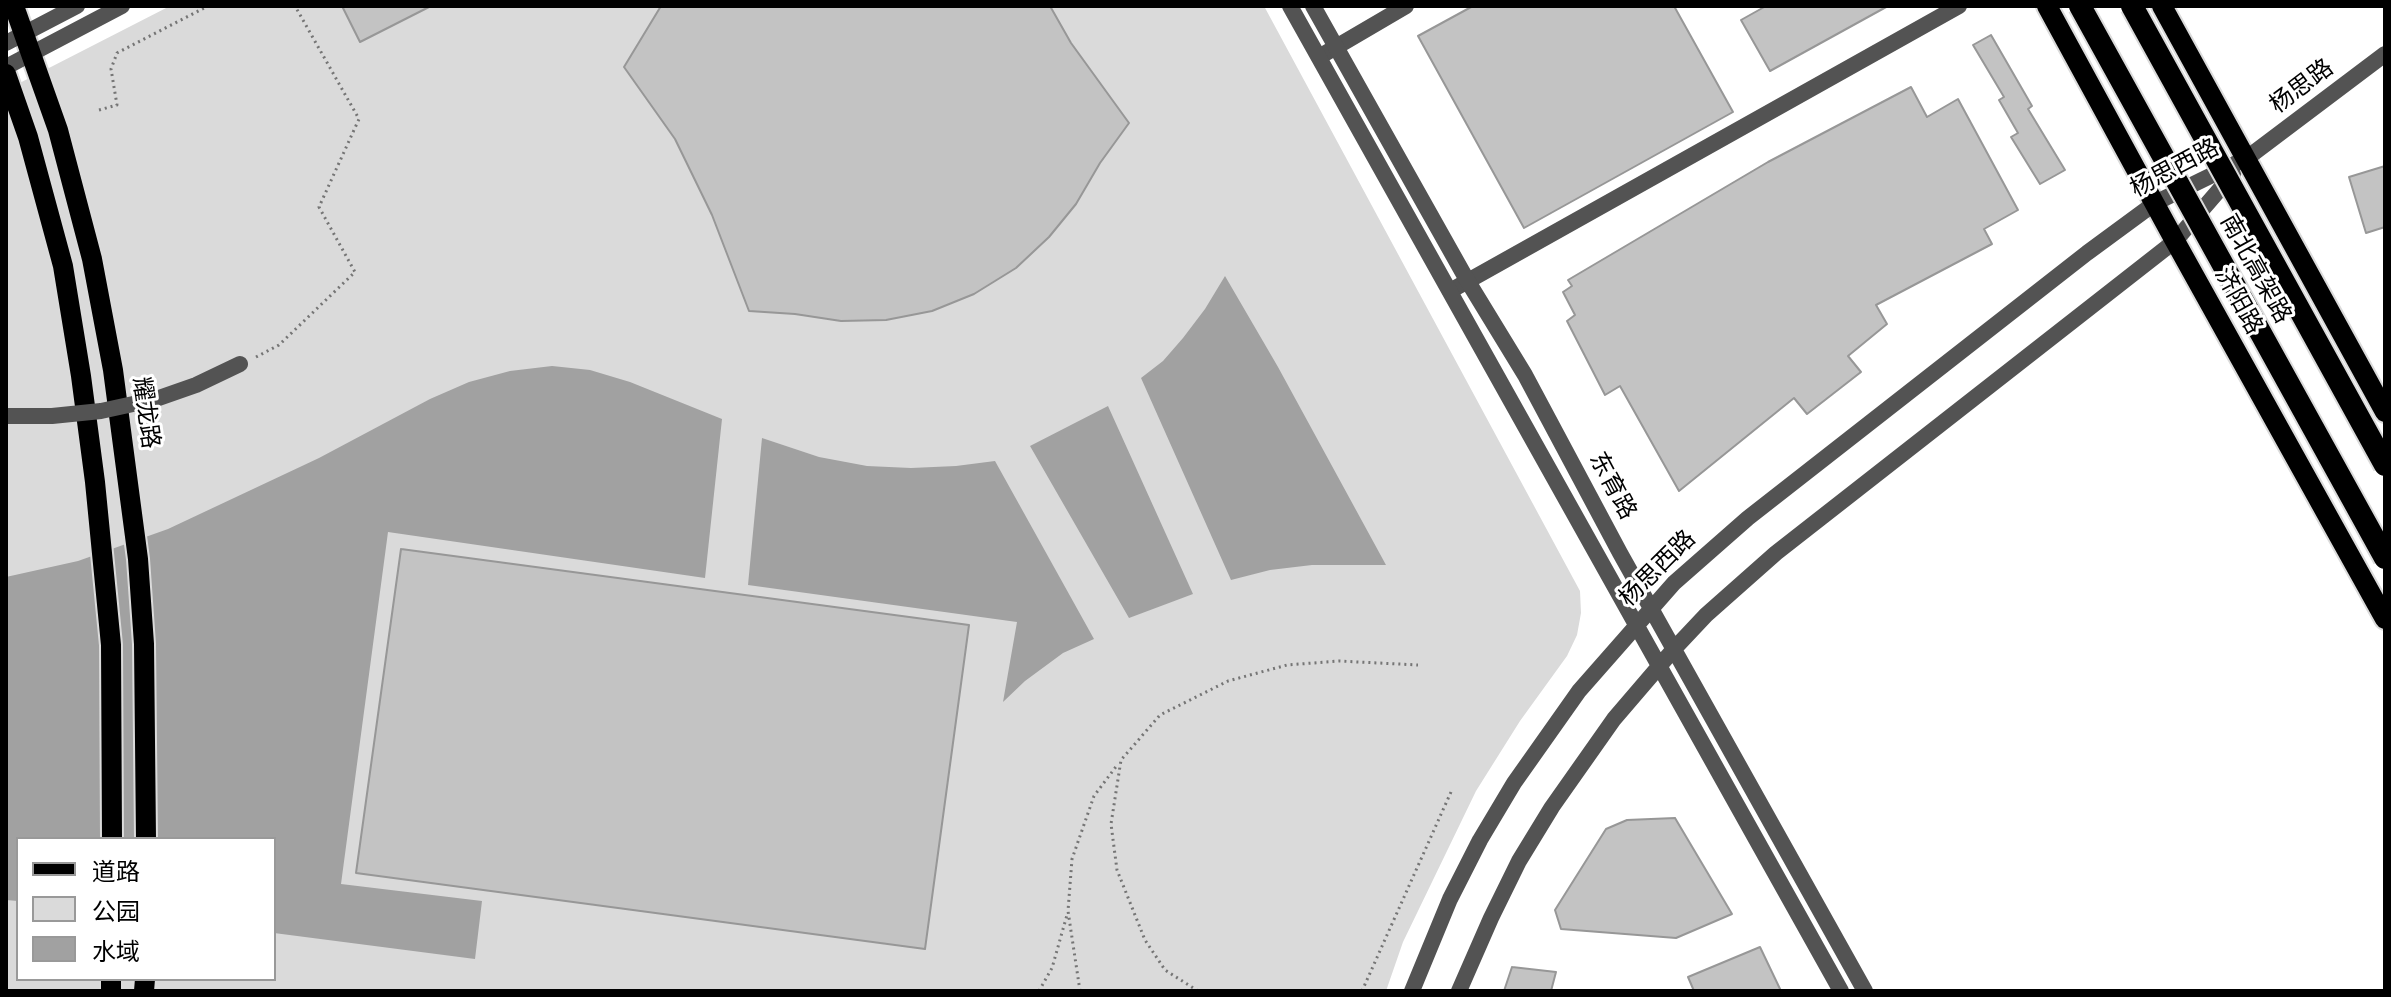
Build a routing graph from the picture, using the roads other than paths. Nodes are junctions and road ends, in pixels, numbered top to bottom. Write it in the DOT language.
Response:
graph roads {
  1 [pos="14,6"];
  2 [pos="122,6"];
  3 [pos="1290,6"];
  4 [pos="1313,6"];
  5 [pos="1406,6"];
  6 [pos="1959,6"];
  7 [pos="2047,6"];
  8 [pos="2080,6"];
  9 [pos="2132,6"];
  10 [pos="2162,6"];
  11 [pos="72,7"];
  12 [pos="15,38"];
  13 [pos="1336,46"];
  14 [pos="31,54"];
  15 [pos="2385,54"];
  16 [pos="1319,57"];
  17 [pos="6,67"];
  18 [pos="6,74"];
  19 [pos="2247,158"];
  20 [pos="2155,203"];
  21 [pos="2175,241"];
  22 [pos="1467,280"];
  23 [pos="1450,291"];
  24 [pos="240,364"];
  25 [pos="2385,412"];
  26 [pos="6,416"];
  27 [pos="2385,465"];
  28 [pos="2385,558"];
  29 [pos="1651,608"];
  30 [pos="2385,619"];
  31 [pos="1636,624"];
  32 [pos="1674,649"];
  33 [pos="1659,666"];
  34 [pos="112,837"];
  35 [pos="146,837"];
  36 [pos="1412,991"];
  37 [pos="1459,991"];
  38 [pos="1841,991"];
  39 [pos="1865,991"];
  1 -- 12 [label="main road, 耀龙路"];
  2 -- 14 [label="street"];
  3 -- 16 [label="street, 东育路"];
  4 -- 13 [label="street, 东育路"];
  5 -- 13 [label="street"];
  6 -- 22 [label="street"];
  7 -- 20 [label="main road, 济阳路"];
  8 -- 28 [label="highway, 南北高架路, bridge"];
  9 -- 27 [label="highway, 南北高架路, bridge"];
  10 -- 19 [label="main road"];
  11 -- 12 [label="street"];
  12 -- 14 [label="main road, 耀龙路"];
  13 -- 16 [label="street"];
  13 -- 22 [label="street, 东育路"];
  14 -- 17 [label="street"];
  14 -- 35 [label="main road, 耀龙路"];
  15 -- 19 [label="street, 杨思路"];
  16 -- 23 [label="street, 东育路"];
  18 -- 34 [label="main road"];
  19 -- 20 [label="street, 杨思西路"];
  19 -- 21 [label="street, 杨思西路"];
  19 -- 25 [label="main road"];
  20 -- 21 [label="main road, 济阳路"];
  20 -- 29 [label="street, 杨思西路"];
  21 -- 30 [label="main road, 济阳路"];
  21 -- 32 [label="street, 杨思西路"];
  22 -- 23 [label="street"];
  22 -- 29 [label="street, 东育路"];
  23 -- 31 [label="street, 东育路"];
  24 -- 26 [label="street, bridge"];
  29 -- 31 [label="street, 杨思西路"];
  29 -- 32 [label="street, 东育路"];
  31 -- 33 [label="street, 东育路"];
  31 -- 36 [label="street, 杨思西路"];
  32 -- 33 [label="street, 杨思西路"];
  32 -- 39 [label="street, 东育路"];
  33 -- 37 [label="street, 杨思西路"];
  33 -- 38 [label="street, 东育路"];
}
